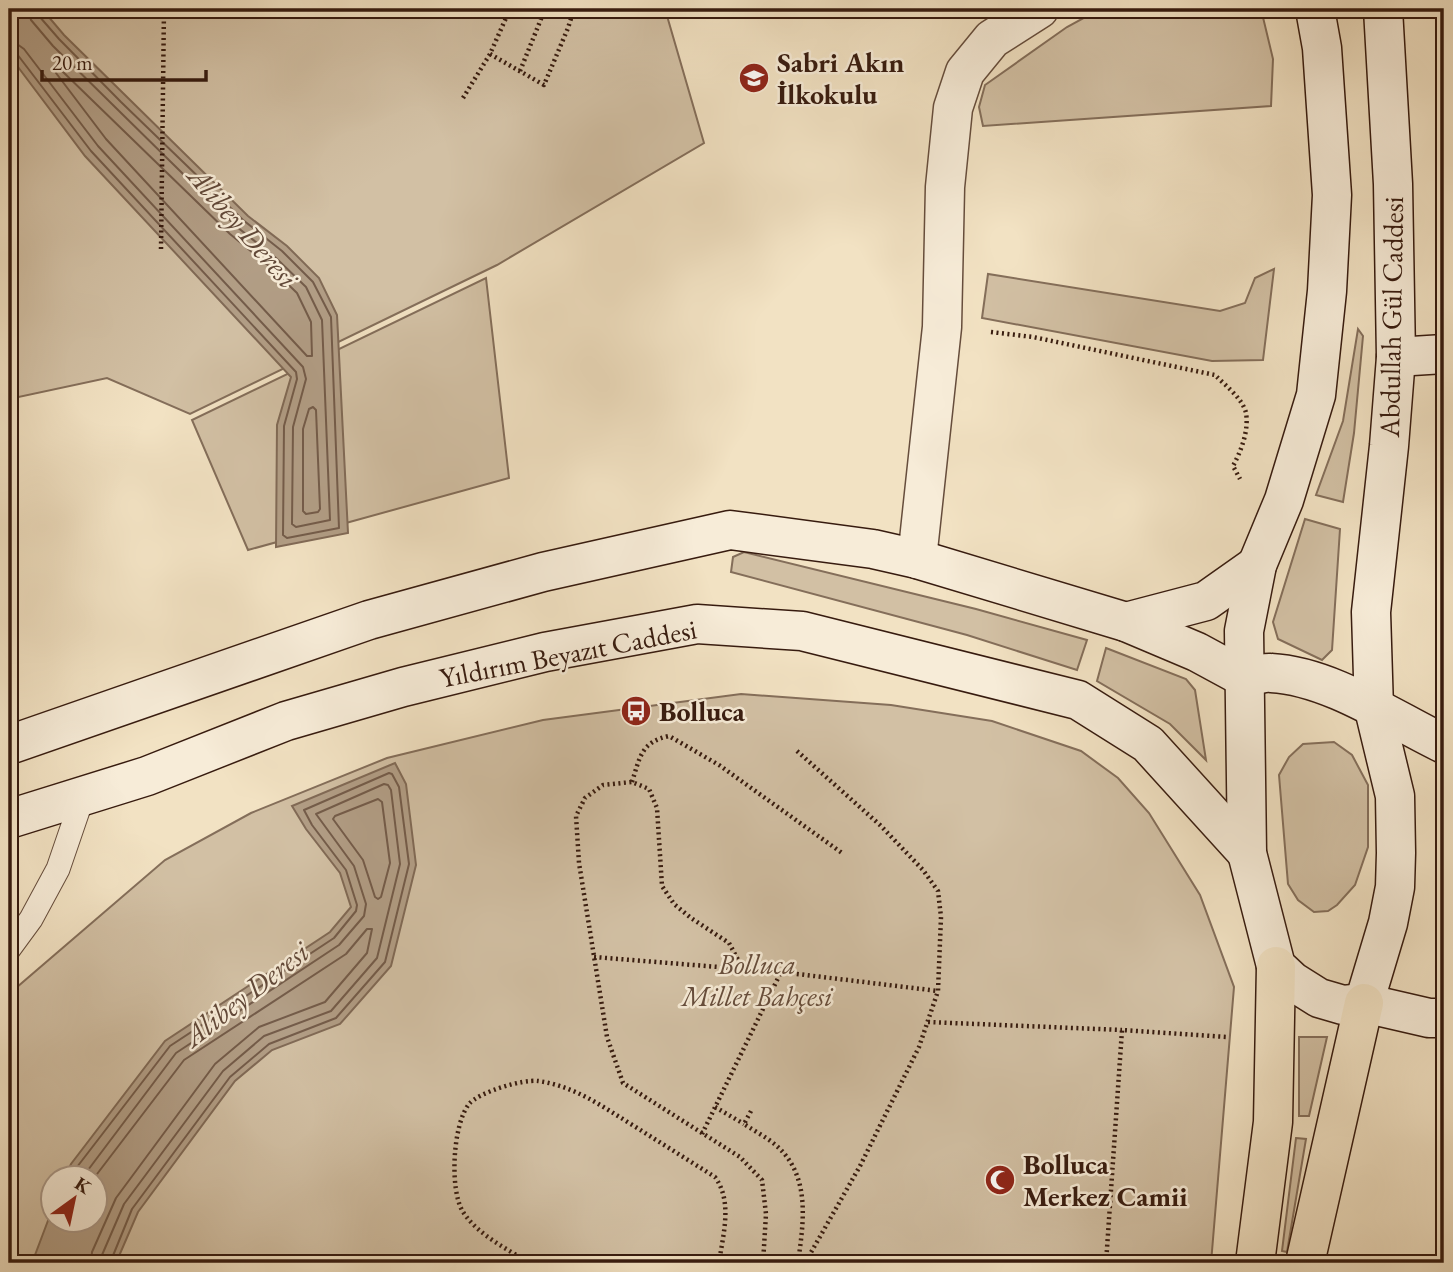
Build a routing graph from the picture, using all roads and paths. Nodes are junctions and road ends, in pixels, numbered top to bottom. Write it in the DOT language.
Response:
graph roads {
  1 [pos="164,9"];
  2 [pos="510,9"];
  3 [pos="542,9"];
  4 [pos="574,9"];
  5 [pos="1039,9"];
  6 [pos="1315,9"];
  7 [pos="1383,9"];
  8 [pos="490,54"];
  9 [pos="520,71"];
  10 [pos="463,98"];
  11 [pos="161,249"];
  12 [pos="942,327"];
  13 [pos="1444,354"];
  14 [pos="1396,358"];
  15 [pos="1284,500"];
  16 [pos="918,559"];
  17 [pos="1257,565"];
  18 [pos="1126,622"];
  19 [pos="1245,678"];
  20 [pos="1374,709"];
  21 [pos="1444,744"];
  22 [pos="9,745"];
  23 [pos="797,751"];
  24 [pos="632,782"];
  25 [pos="83,796"];
  26 [pos="9,819"];
  27 [pos="842,853"];
  28 [pos="1247,853"];
  29 [pos="9,949"];
  30 [pos="594,957"];
  31 [pos="1276,966"];
  32 [pos="743,969"];
  33 [pos="781,972"];
  34 [pos="938,991"];
  35 [pos="1364,1003"];
  36 [pos="1444,1018"];
  37 [pos="928,1022"];
  38 [pos="1122,1030"];
  39 [pos="1238,1038"];
  40 [pos="715,1107"];
  41 [pos="751,1111"];
  42 [pos="744,1124"];
  43 [pos="702,1133"];
  44 [pos="530,1263"];
  45 [pos="719,1263"];
  46 [pos="763,1263"];
  47 [pos="798,1263"];
  48 [pos="805,1263"];
  49 [pos="1106,1263"];
  50 [pos="1255,1263"];
  51 [pos="1305,1263"];
  1 -- 11 [label="path"];
  2 -- 8 [label="path"];
  3 -- 9 [label="path"];
  4 -- 9 [label="path"];
  5 -- 12 [label="main road"];
  6 -- 15 [label="main road"];
  7 -- 14 [label="main road, Abdullah Gül Caddesi"];
  8 -- 9 [label="path"];
  8 -- 10 [label="path"];
  12 -- 15 [label="path"];
  12 -- 16 [label="main road"];
  13 -- 14 [label="main road"];
  14 -- 20 [label="main road, Abdullah Gül Caddesi"];
  15 -- 17 [label="main road"];
  16 -- 18 [label="main road"];
  16 -- 22 [label="main road"];
  17 -- 18 [label="main road"];
  17 -- 19 [label="main road"];
  18 -- 19 [label="main road"];
  19 -- 20 [label="main road"];
  19 -- 28 [label="main road"];
  20 -- 21 [label="main road"];
  20 -- 35 [label="main road, Abdullah Gül Caddesi"];
  23 -- 34 [label="path"];
  24 -- 27 [label="path"];
  24 -- 30 [label="path"];
  24 -- 32 [label="path"];
  25 -- 26 [label="main road, Yıldırım Beyazıt Caddesi"];
  25 -- 28 [label="main road, Yıldırım Beyazıt Caddesi"];
  25 -- 29 [label="lane"];
  28 -- 31 [label="main road"];
  30 -- 32 [label="path"];
  30 -- 43 [label="path"];
  31 -- 35 [label="main road"];
  31 -- 50 [label="main road"];
  32 -- 33 [label="path"];
  33 -- 34 [label="path"];
  33 -- 40 [label="path"];
  34 -- 37 [label="path"];
  35 -- 36 [label="main road"];
  35 -- 51 [label="main road"];
  37 -- 38 [label="path"];
  37 -- 48 [label="path"];
  38 -- 39 [label="path"];
  38 -- 49 [label="path"];
  40 -- 42 [label="path"];
  40 -- 43 [label="path"];
  41 -- 42 [label="path"];
  42 -- 47 [label="path"];
  43 -- 46 [label="path"];
  44 -- 45 [label="path"];
}
